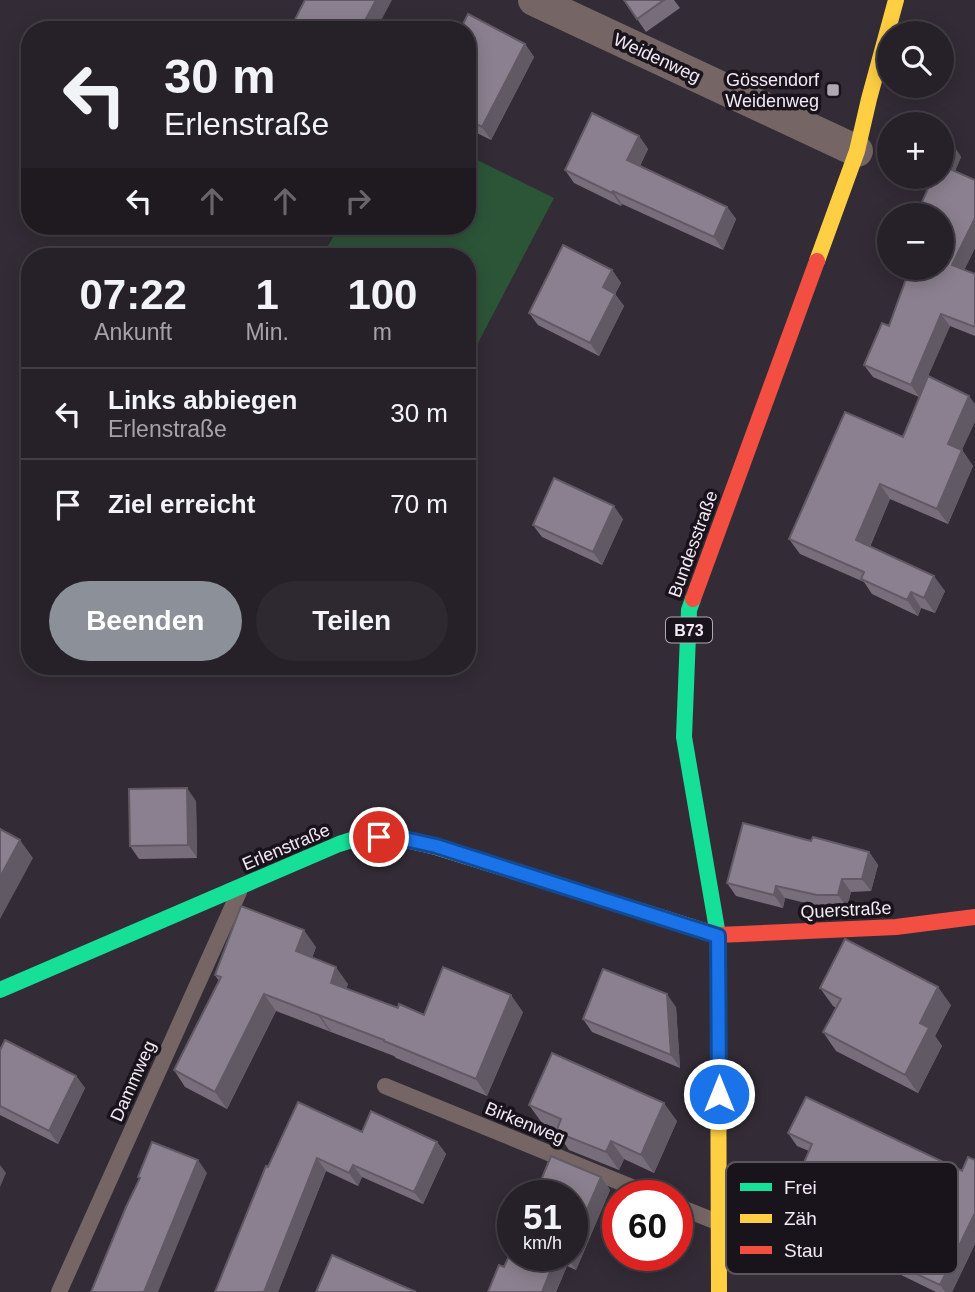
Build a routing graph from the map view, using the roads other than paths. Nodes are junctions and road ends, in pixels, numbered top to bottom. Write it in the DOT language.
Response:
graph roads {
  1 [pos="534,0"];
  2 [pos="896,0"];
  3 [pos="857,151"];
  4 [pos="242,886"];
  5 [pos="975,917"];
  6 [pos="718,936"];
  7 [pos="0,990"];
  8 [pos="385,1086"];
  9 [pos="614,1180"];
  10 [pos="693,1212"];
  11 [pos="719,1223"];
  12 [pos="59,1292"];
  13 [pos="719,1292"];
  1 -- 3 [label="street, Weidenweg"];
  2 -- 3 [label="main road, Bundesstraße / B73"];
  3 -- 6 [label="main road, Bundesstraße / B73"];
  4 -- 6 [label="main road, Erlenstraße"];
  4 -- 7 [label="main road, Erlenstraße"];
  4 -- 12 [label="lane, Dammweg"];
  5 -- 6 [label="main road, Querstraße"];
  6 -- 11 [label="main road, Bundesstraße / B73"];
  8 -- 9 [label="lane, Birkenweg"];
  10 -- 11 [label="lane"];
  11 -- 13 [label="main road, Bundesstraße / B73"];
}
